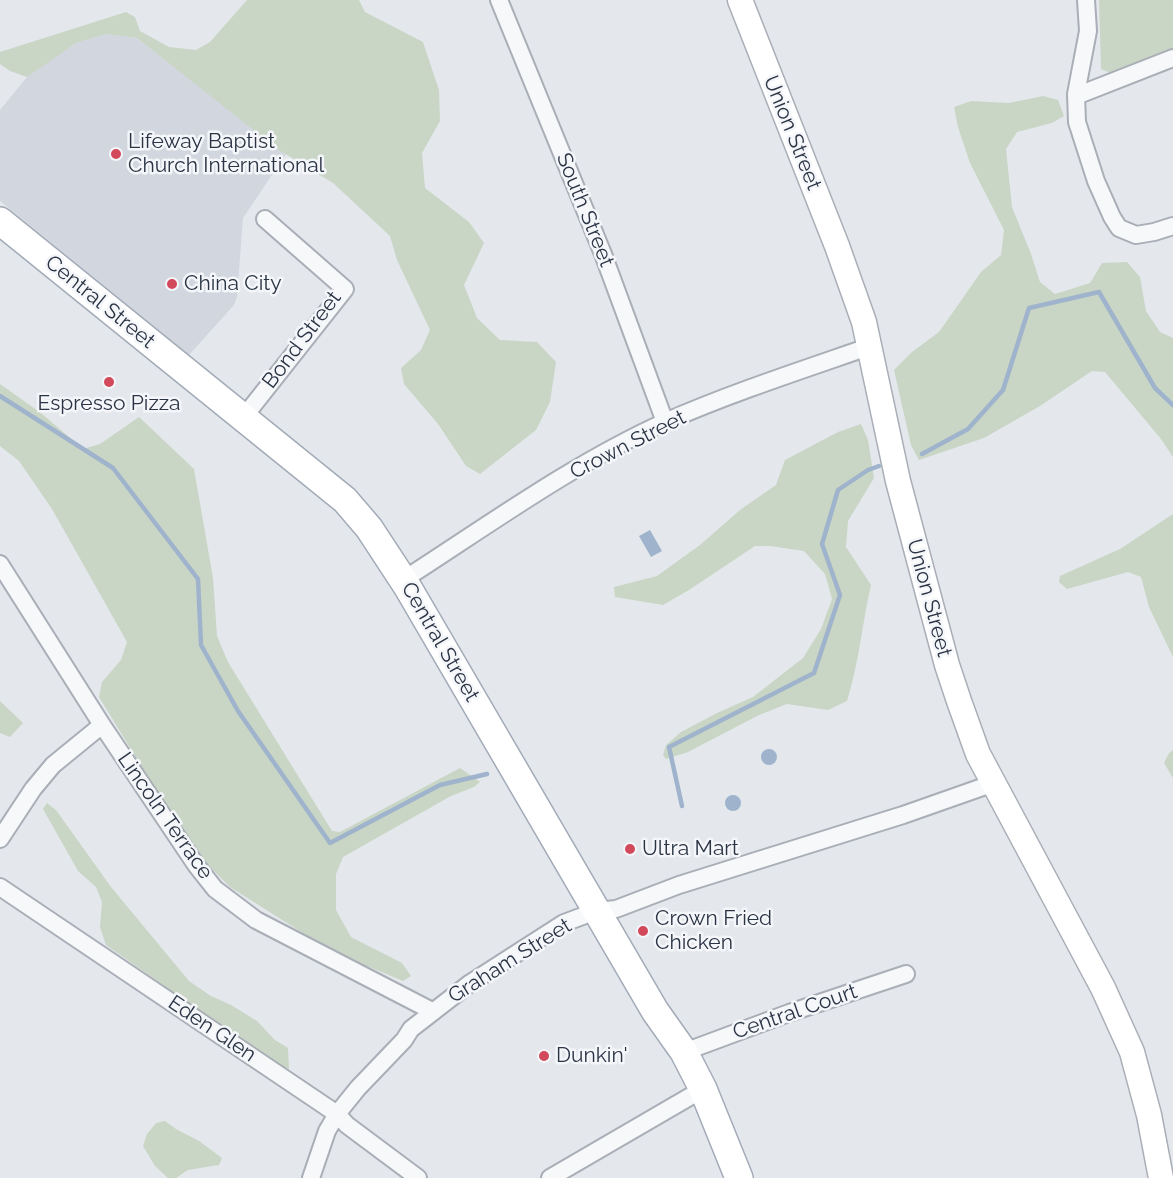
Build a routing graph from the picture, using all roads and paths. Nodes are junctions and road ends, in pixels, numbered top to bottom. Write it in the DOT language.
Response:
graph roads {
  1 [pos="500,0"];
  2 [pos="740,0"];
  3 [pos="1086,0"];
  4 [pos="1173,58"];
  5 [pos="1076,96"];
  6 [pos="265,219"];
  7 [pos="0,221"];
  8 [pos="1173,226"];
  9 [pos="871,346"];
  10 [pos="243,418"];
  11 [pos="665,422"];
  12 [pos="0,564"];
  13 [pos="403,580"];
  14 [pos="102,724"];
  15 [pos="994,783"];
  16 [pos="0,839"];
  17 [pos="0,887"];
  18 [pos="596,911"];
  19 [pos="906,974"];
  20 [pos="432,1011"];
  21 [pos="684,1052"];
  22 [pos="703,1089"];
  23 [pos="337,1114"];
  24 [pos="311,1178"];
  25 [pos="418,1178"];
  26 [pos="550,1178"];
  27 [pos="739,1178"];
  28 [pos="1161,1178"];
  1 -- 11 [label="street, South Street"];
  2 -- 9 [label="main road, Union Street"];
  3 -- 5 [label="street"];
  4 -- 5 [label="street"];
  5 -- 8 [label="street"];
  6 -- 10 [label="street, Bond Street"];
  7 -- 10 [label="main road, Central Street"];
  9 -- 11 [label="street, Crown Street"];
  9 -- 15 [label="main road, Union Street"];
  10 -- 13 [label="main road, Central Street"];
  11 -- 13 [label="street, Crown Street"];
  12 -- 14 [label="street, Lincoln Terrace"];
  13 -- 18 [label="main road, Central Street"];
  14 -- 16 [label="street"];
  14 -- 20 [label="street, Lincoln Terrace"];
  15 -- 18 [label="street, Graham Street"];
  15 -- 28 [label="main road, Union Street"];
  17 -- 23 [label="street, Eden Glen"];
  18 -- 20 [label="street, Graham Street"];
  18 -- 21 [label="main road, Central Street"];
  19 -- 21 [label="street, Central Court"];
  20 -- 23 [label="street, Graham Street"];
  21 -- 22 [label="main road, Central Street"];
  22 -- 26 [label="street"];
  22 -- 27 [label="main road, Central Street"];
  23 -- 24 [label="street, Graham Street"];
  23 -- 25 [label="street, Eden Glen"];
}
